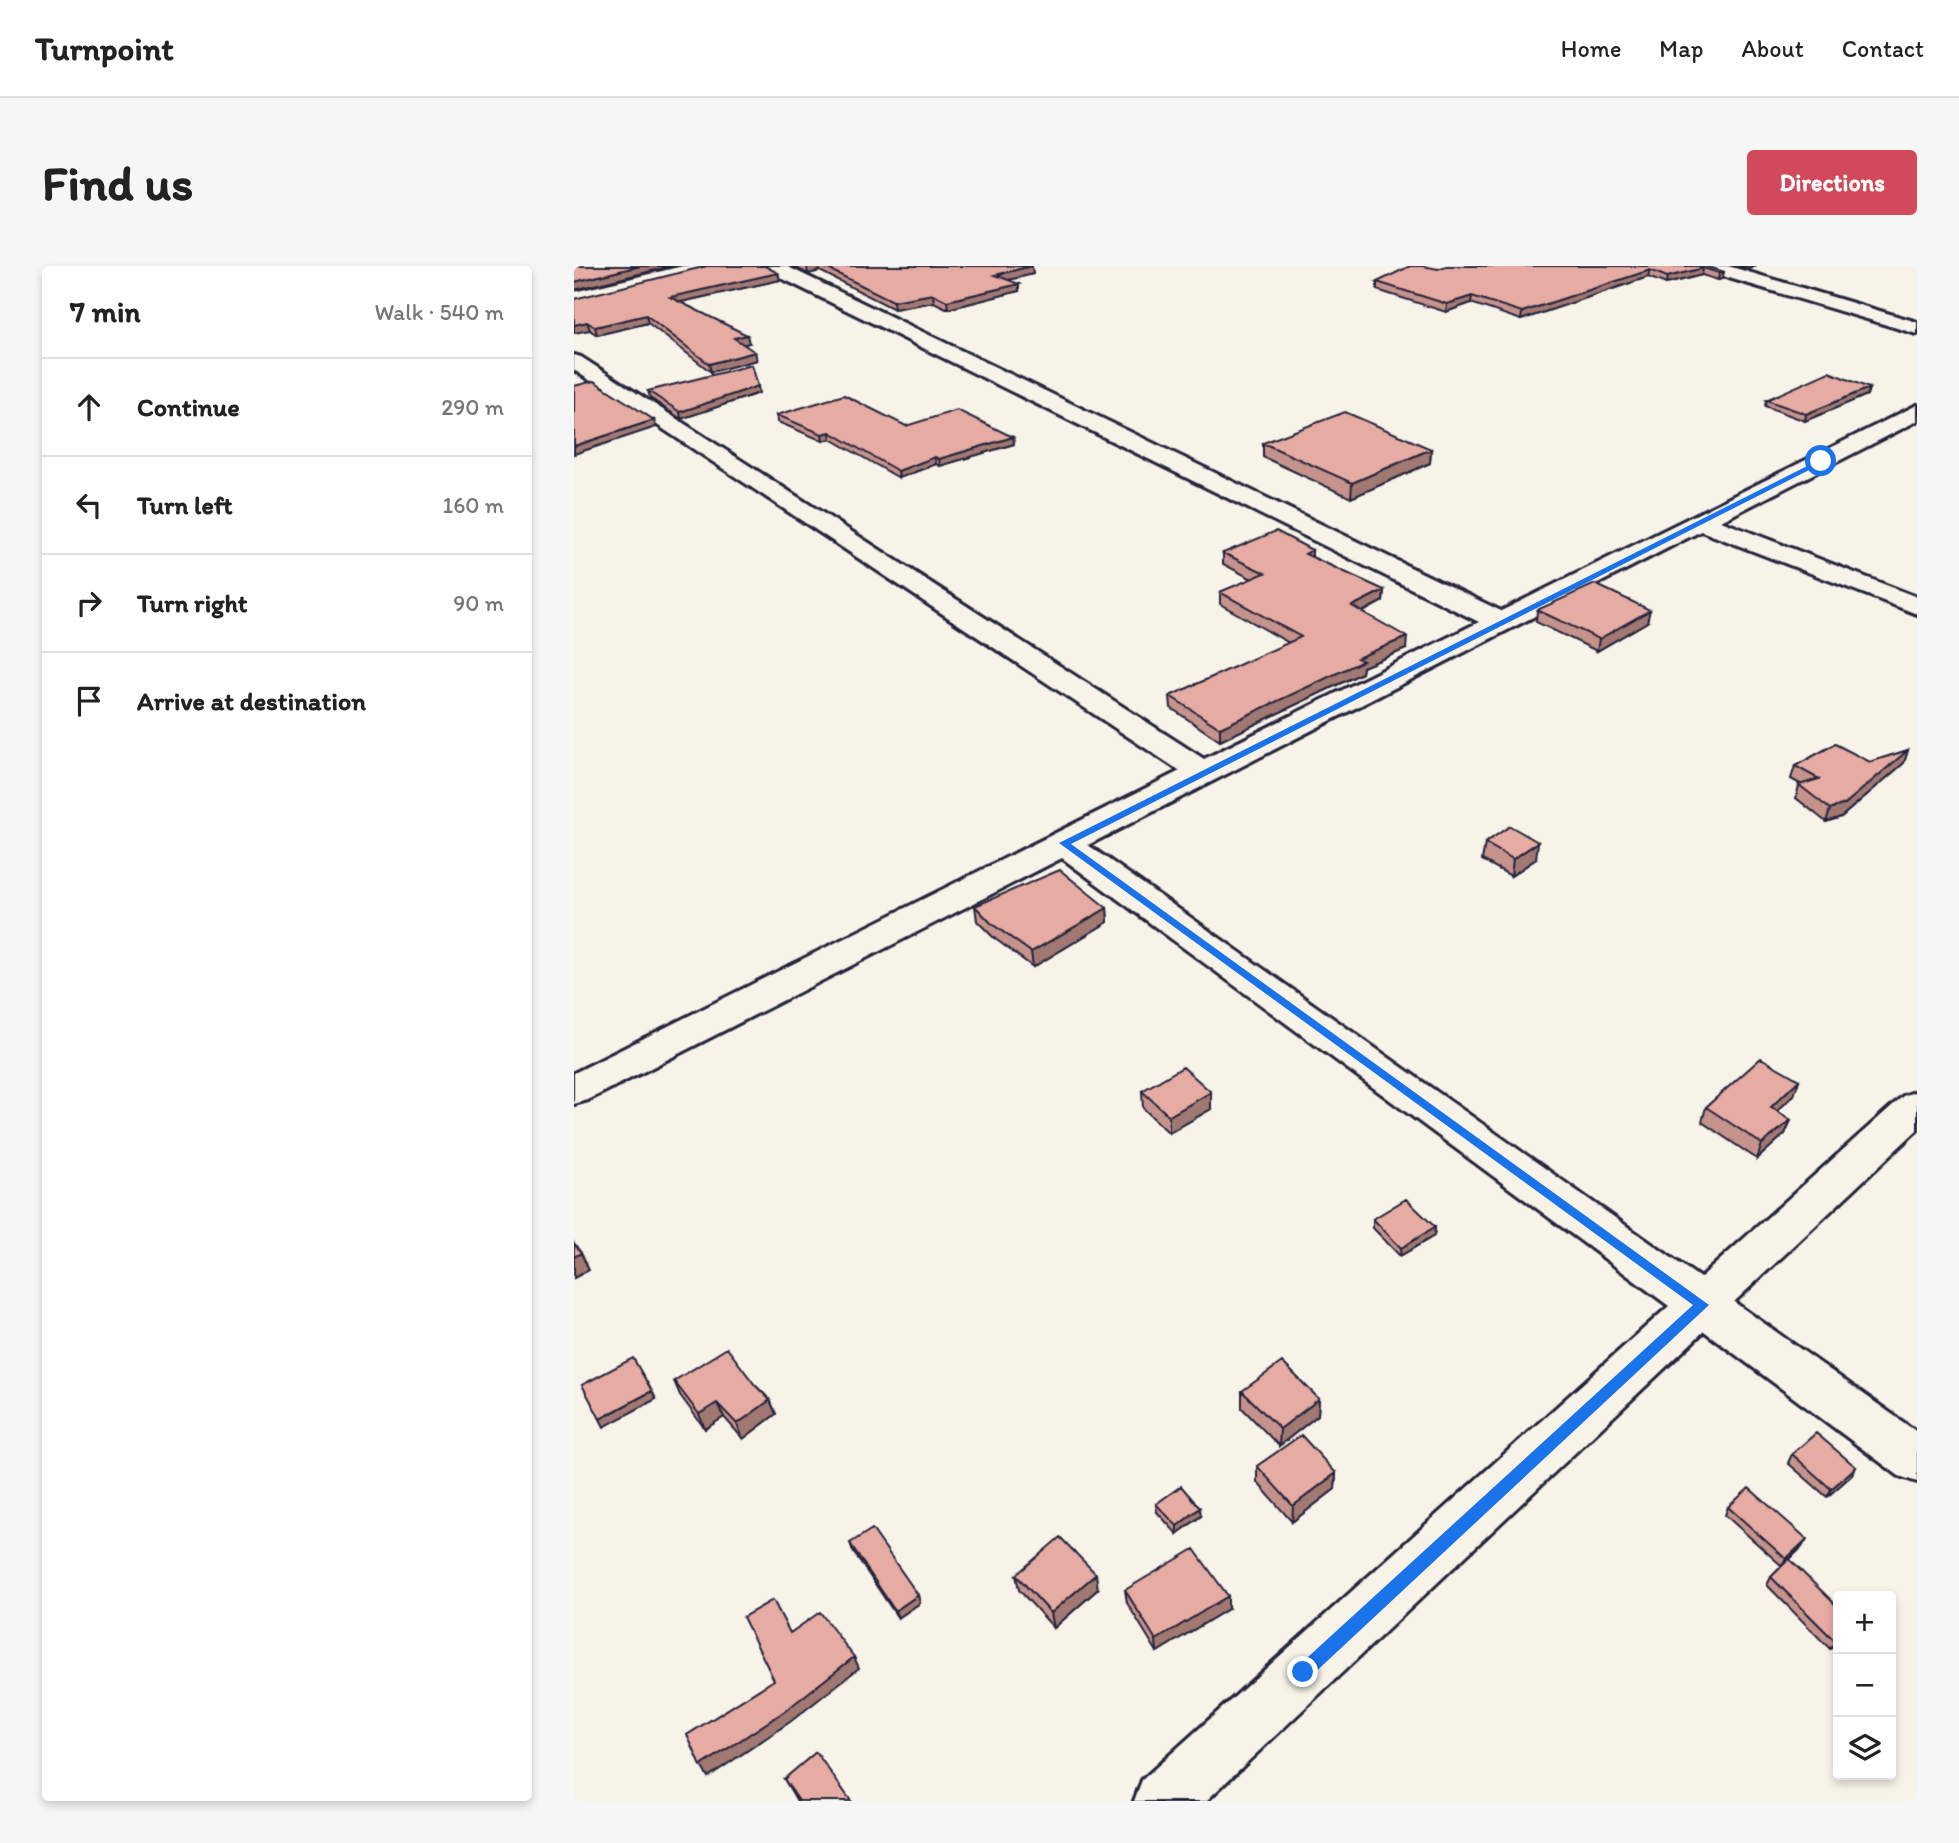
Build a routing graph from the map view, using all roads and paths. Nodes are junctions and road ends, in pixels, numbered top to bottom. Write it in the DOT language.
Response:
graph roads {
  1 [pos="706,266"];
  2 [pos="771,266"];
  3 [pos="1708,266"];
  4 [pos="574,299"];
  5 [pos="1917,328"];
  6 [pos="574,361"];
  7 [pos="1917,412"];
  8 [pos="1700,522"];
  9 [pos="1917,606"];
  10 [pos="1502,622"];
  11 [pos="1203,772"];
  12 [pos="1064,843"];
  13 [pos="574,1090"];
  14 [pos="1917,1106"];
  15 [pos="1702,1305"];
  16 [pos="1917,1460"];
  17 [pos="1163,1801"];
  1 -- 4 [label="street"];
  2 -- 10 [label="street"];
  3 -- 5 [label="street"];
  6 -- 11 [label="street"];
  7 -- 8 [label="street"];
  8 -- 9 [label="street"];
  8 -- 10 [label="street"];
  10 -- 11 [label="street"];
  11 -- 12 [label="street"];
  12 -- 13 [label="street"];
  12 -- 15 [label="street"];
  14 -- 15 [label="street"];
  15 -- 16 [label="street"];
  15 -- 17 [label="street"];
}
